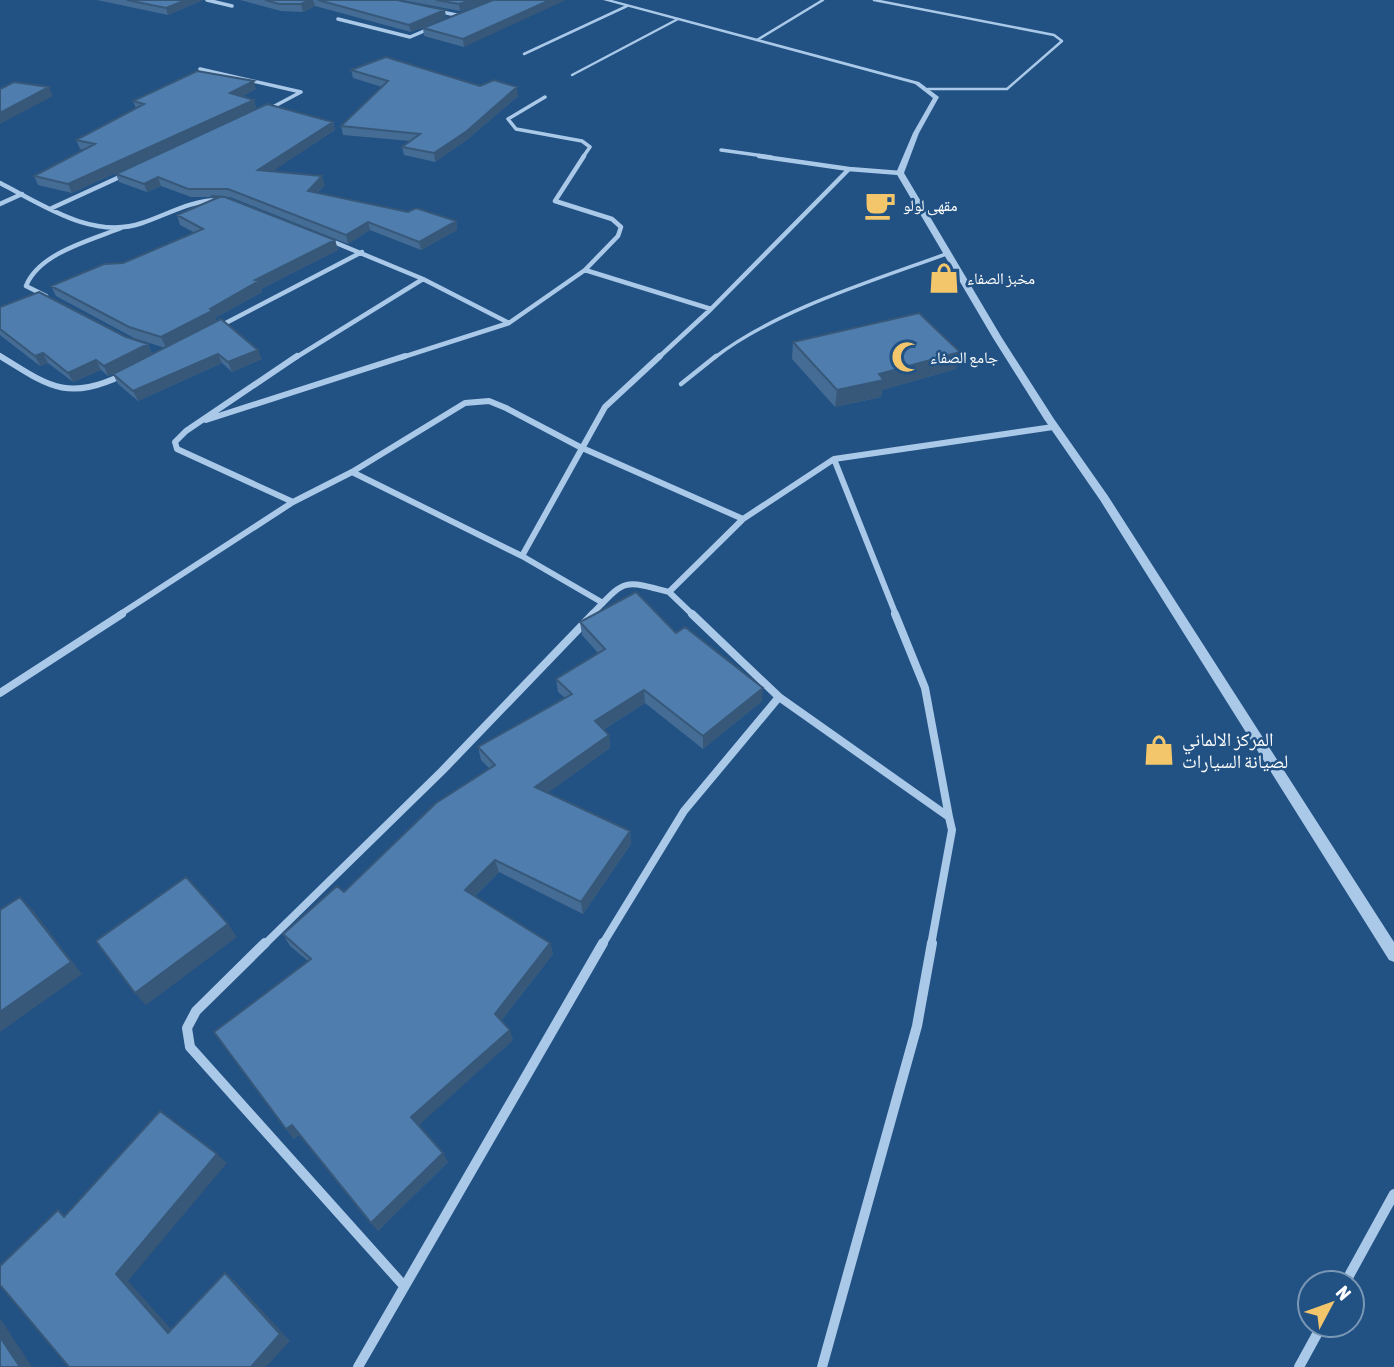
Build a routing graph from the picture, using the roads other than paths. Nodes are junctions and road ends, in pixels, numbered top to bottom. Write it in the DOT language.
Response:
graph roads {
  1 [pos="207,0"];
  2 [pos="606,0"];
  3 [pos="823,0"];
  4 [pos="874,0"];
  5 [pos="232,6"];
  6 [pos="627,6"];
  7 [pos="426,8"];
  8 [pos="473,10"];
  9 [pos="461,16"];
  10 [pos="338,19"];
  11 [pos="678,19"];
  12 [pos="450,20"];
  13 [pos="439,25"];
  14 [pos="757,40"];
  15 [pos="524,54"];
  16 [pos="200,69"];
  17 [pos="572,75"];
  18 [pos="928,89"];
  19 [pos="545,97"];
  20 [pos="262,112"];
  21 [pos="721,150"];
  22 [pos="849,169"];
  23 [pos="900,173"];
  24 [pos="126,174"];
  25 [pos="0,183"];
  26 [pos="22,194"];
  27 [pos="223,200"];
  28 [pos="0,204"];
  29 [pos="52,208"];
  30 [pos="121,228"];
  31 [pos="324,238"];
  32 [pos="362,252"];
  33 [pos="946,254"];
  34 [pos="585,270"];
  35 [pos="423,279"];
  36 [pos="59,303"];
  37 [pos="711,309"];
  38 [pos="509,323"];
  39 [pos="215,329"];
  40 [pos="0,356"];
  41 [pos="130,372"];
  42 [pos="681,384"];
  43 [pos="206,420"];
  44 [pos="1053,427"];
  45 [pos="580,447"];
  46 [pos="834,459"];
  47 [pos="352,472"];
  48 [pos="293,502"];
  49 [pos="743,519"];
  50 [pos="522,556"];
  51 [pos="669,592"];
  52 [pos="603,603"];
  53 [pos="0,694"];
  54 [pos="779,697"];
  55 [pos="949,817"];
  56 [pos="1394,955"];
  57 [pos="1394,1194"];
  58 [pos="1353,1269"];
  59 [pos="404,1286"];
  60 [pos="1314,1339"];
  61 [pos="358,1367"];
  62 [pos="822,1367"];
  63 [pos="1299,1367"];
  1 -- 5 [label="street"];
  2 -- 6 [label="street"];
  3 -- 14 [label="lane"];
  4 -- 18 [label="lane"];
  6 -- 11 [label="street"];
  6 -- 15 [label="lane"];
  7 -- 9 [label="street"];
  8 -- 9 [label="street"];
  9 -- 12 [label="street"];
  10 -- 13 [label="street"];
  11 -- 14 [label="street"];
  11 -- 17 [label="lane"];
  14 -- 18 [label="street"];
  16 -- 20 [label="street"];
  18 -- 23 [label="street"];
  19 -- 34 [label="street"];
  21 -- 22 [label="street"];
  22 -- 23 [label="street"];
  22 -- 37 [label="street"];
  23 -- 33 [label="street"];
  24 -- 29 [label="street"];
  25 -- 26 [label="street"];
  26 -- 28 [label="street"];
  26 -- 29 [label="street"];
  27 -- 30 [label="street"];
  29 -- 30 [label="street"];
  30 -- 36 [label="street"];
  31 -- 32 [label="street"];
  32 -- 35 [label="street"];
  32 -- 39 [label="street"];
  33 -- 42 [label="lane"];
  33 -- 44 [label="street"];
  34 -- 37 [label="street"];
  34 -- 38 [label="street"];
  35 -- 38 [label="street"];
  35 -- 43 [label="street"];
  37 -- 45 [label="street"];
  38 -- 43 [label="street"];
  40 -- 41 [label="street"];
  43 -- 48 [label="street"];
  44 -- 46 [label="street"];
  44 -- 56 [label="street"];
  45 -- 47 [label="street"];
  45 -- 49 [label="street"];
  45 -- 50 [label="street"];
  46 -- 49 [label="street"];
  46 -- 55 [label="street"];
  47 -- 48 [label="street"];
  47 -- 50 [label="street"];
  48 -- 53 [label="street"];
  49 -- 51 [label="street"];
  50 -- 52 [label="street"];
  51 -- 52 [label="street"];
  51 -- 54 [label="street"];
  52 -- 59 [label="street"];
  54 -- 55 [label="street"];
  54 -- 59 [label="street"];
  55 -- 62 [label="street"];
  57 -- 58 [label="street"];
  59 -- 61 [label="street"];
  60 -- 63 [label="street"];
}
